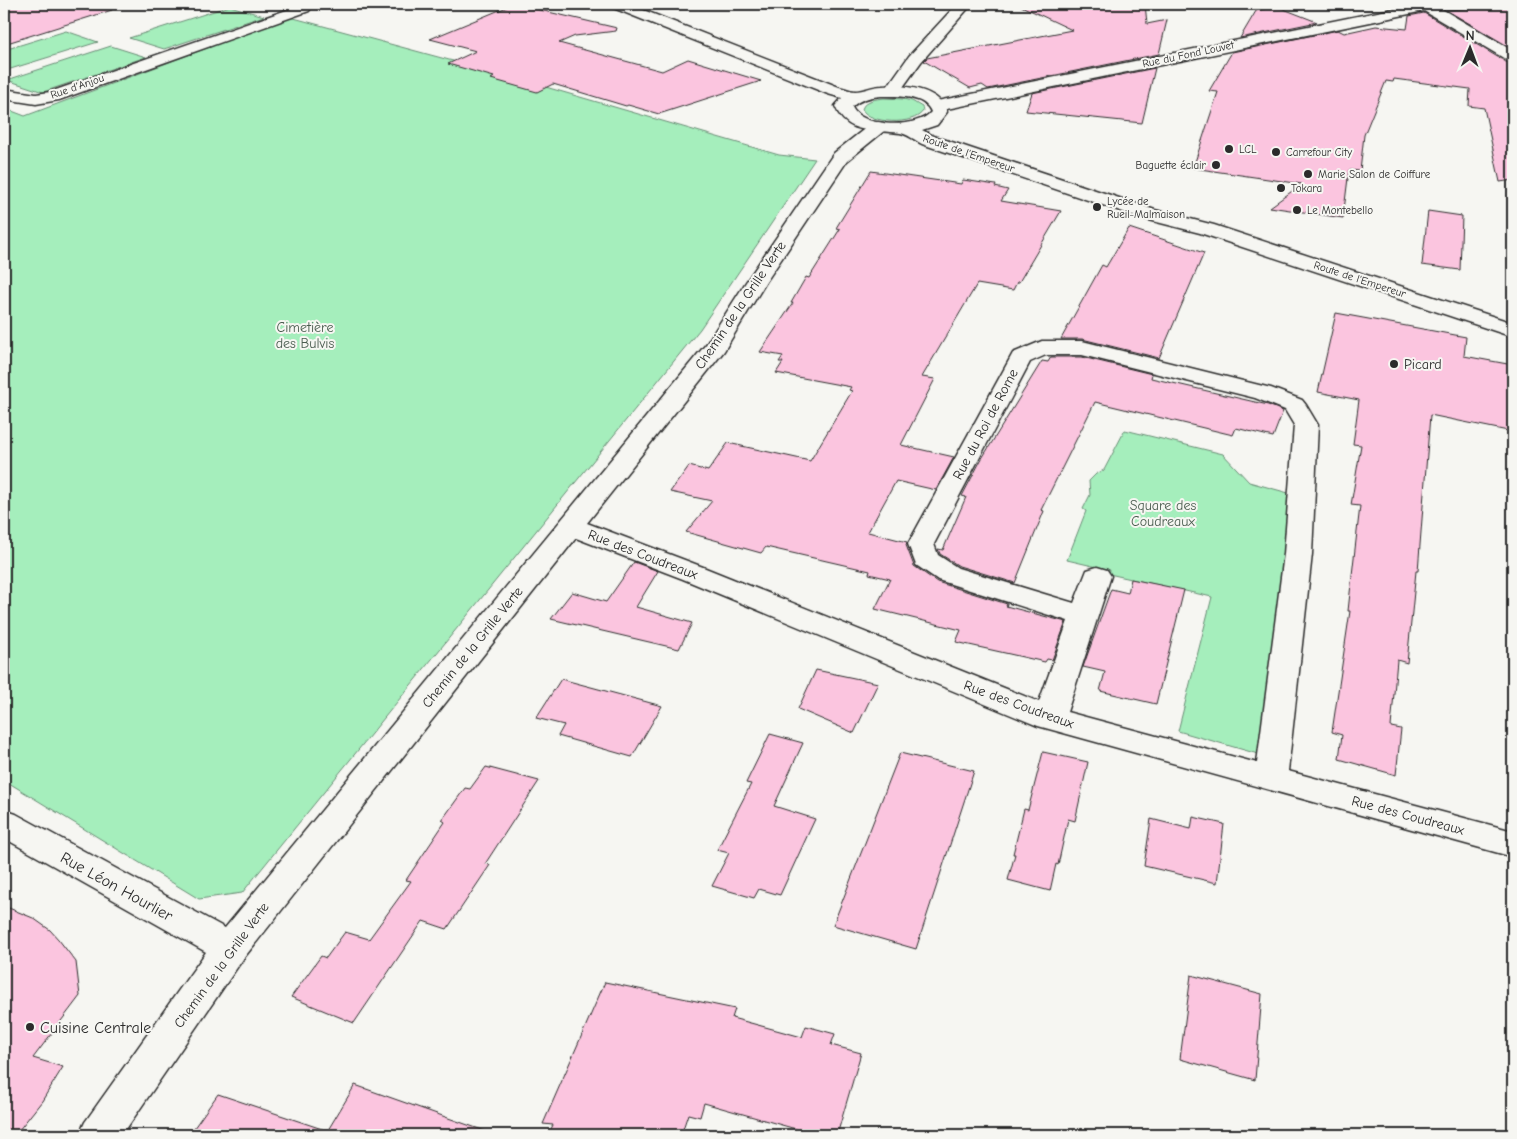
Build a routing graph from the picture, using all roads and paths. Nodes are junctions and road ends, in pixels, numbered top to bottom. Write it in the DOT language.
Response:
graph roads {
  1 [pos="616,4"];
  2 [pos="965,4"];
  3 [pos="1433,5"];
  4 [pos="304,8"];
  5 [pos="1513,57"];
  6 [pos="895,91"];
  7 [pos="4,94"];
  8 [pos="849,107"];
  9 [pos="933,114"];
  10 [pos="878,127"];
  11 [pos="904,128"];
  12 [pos="840,156"];
  13 [pos="1207,229"];
  14 [pos="1513,330"];
  15 [pos="570,526"];
  16 [pos="1097,576"];
  17 [pos="1084,616"];
  18 [pos="1049,718"];
  19 [pos="1271,778"];
  20 [pos="4,823"];
  21 [pos="1513,844"];
  22 [pos="230,948"];
  23 [pos="99,1135"];
  1 -- 8 [label="street"];
  2 -- 6 [label="street"];
  3 -- 5 [label="street"];
  3 -- 9 [label="street, Rue du Fond Louvet"];
  4 -- 7 [label="street, Rue d'Anjou"];
  6 -- 8 [label="street, Route de l'Empereur"];
  6 -- 9 [label="street, Route de l'Empereur"];
  8 -- 10 [label="street"];
  8 -- 12 [label="street, Chemin de la Grille Verte"];
  9 -- 11 [label="street, Rue du Fond Louvet"];
  9 -- 13 [label="street, Route de l'Empereur"];
  10 -- 11 [label="street"];
  10 -- 12 [label="street, Chemin de la Grille Verte"];
  11 -- 13 [label="street, Route de l'Empereur"];
  12 -- 15 [label="street, Chemin de la Grille Verte"];
  13 -- 14 [label="street, Route de l'Empereur"];
  15 -- 18 [label="street, Rue des Coudreaux"];
  15 -- 22 [label="street, Chemin de la Grille Verte"];
  16 -- 17 [label="street"];
  17 -- 18 [label="street"];
  17 -- 19 [label="street, Rue du Roi de Rome"];
  18 -- 19 [label="street, Rue des Coudreaux"];
  19 -- 21 [label="street, Rue des Coudreaux"];
  20 -- 22 [label="street, Rue Léon Hourlier"];
  22 -- 23 [label="street, Chemin de la Grille Verte"];
}
